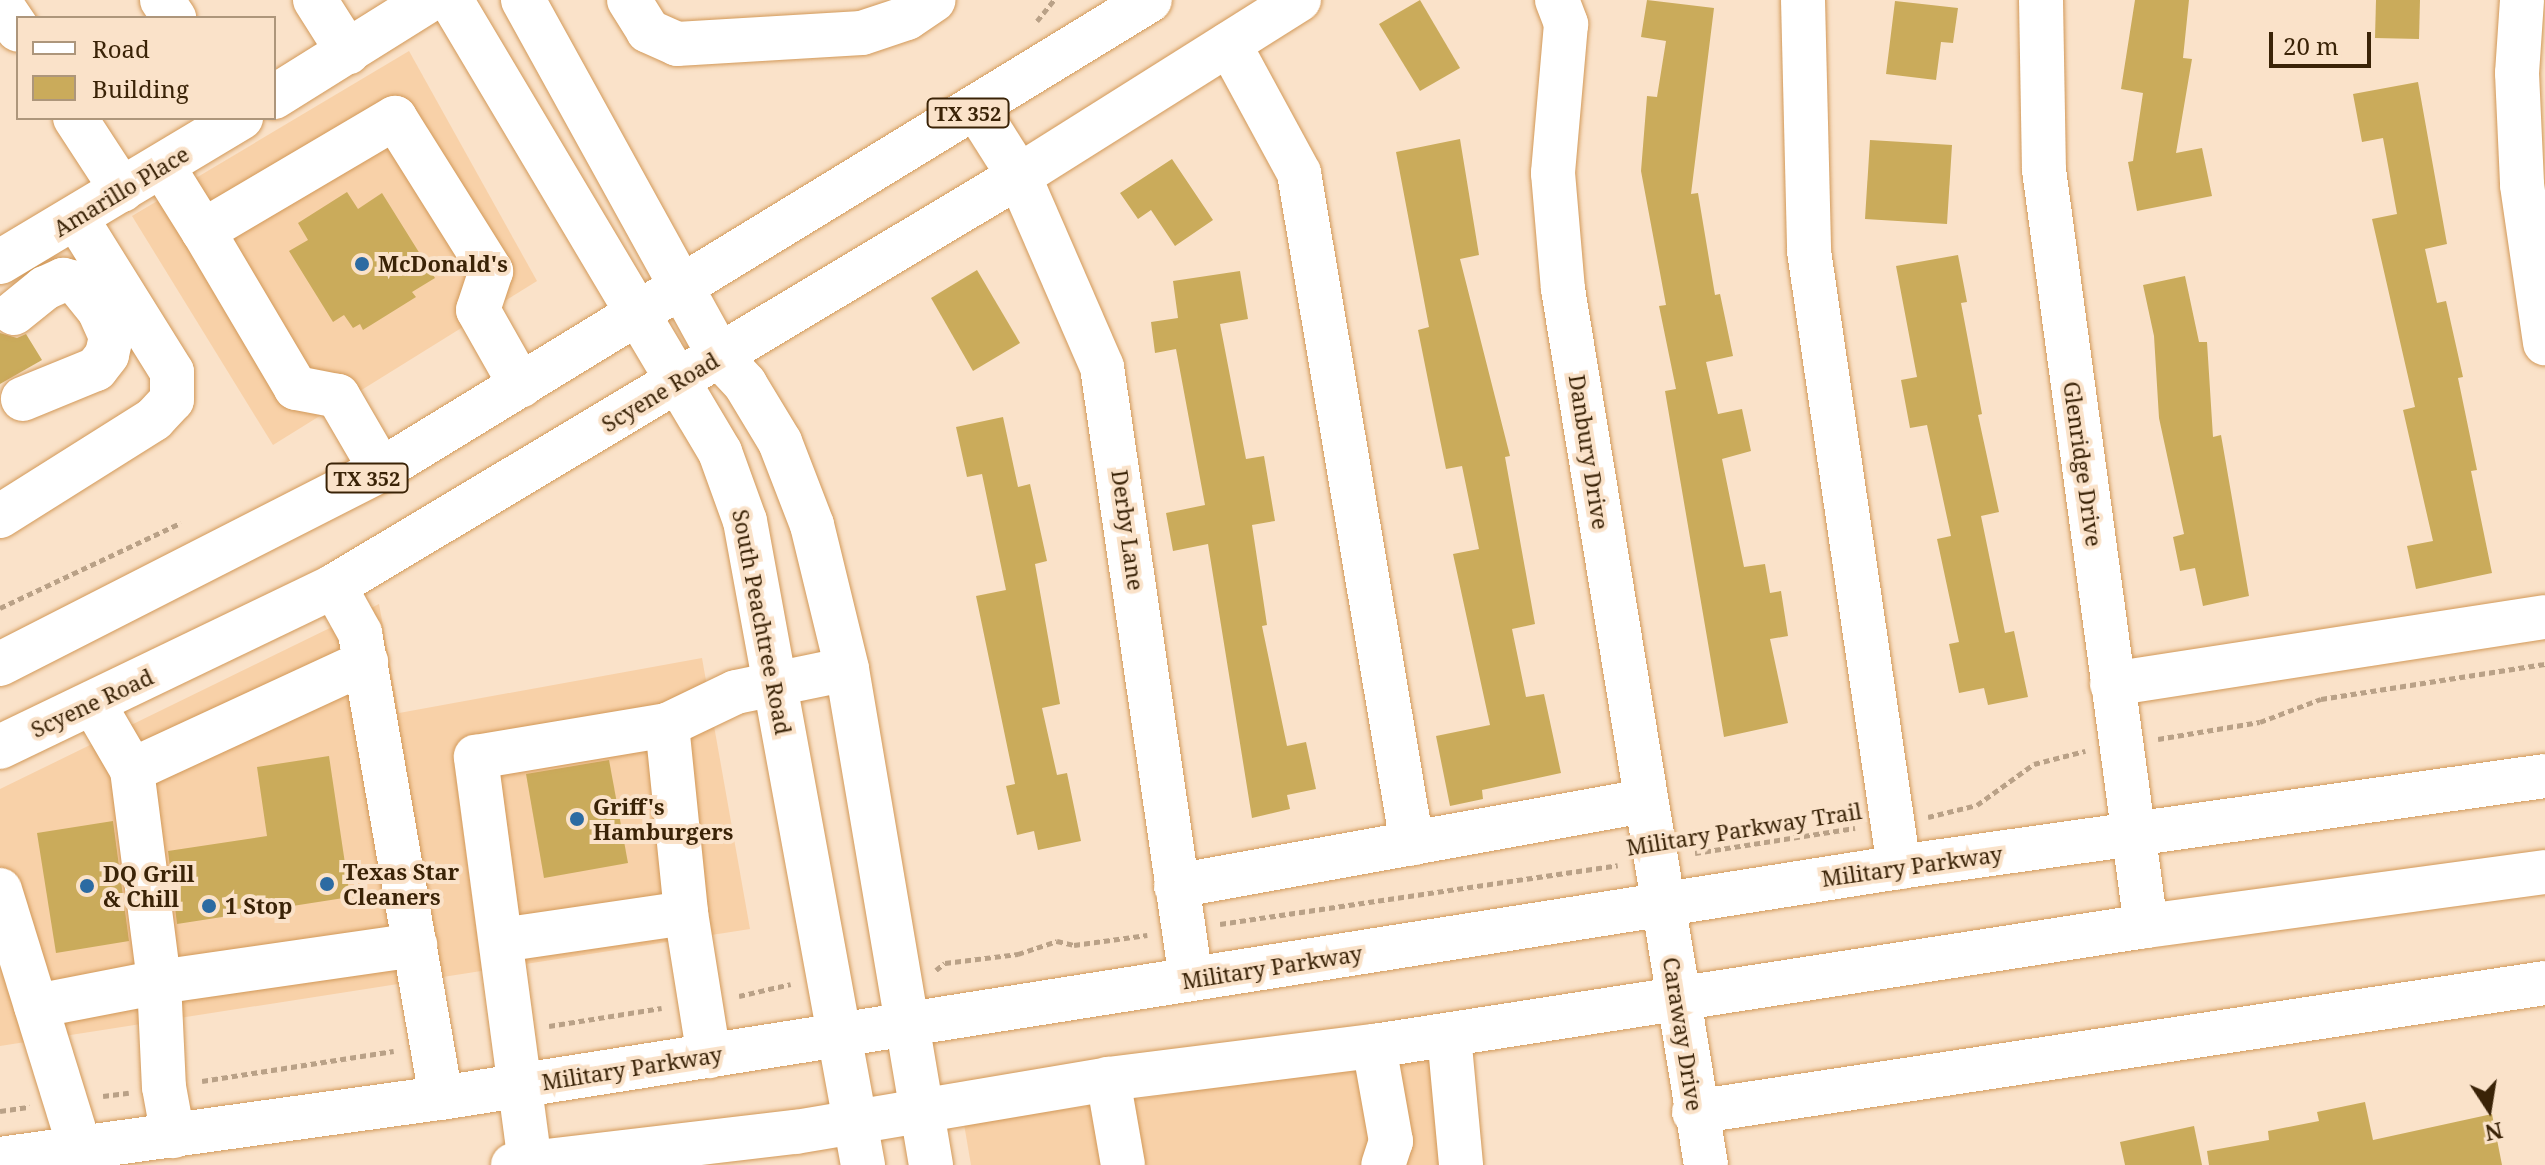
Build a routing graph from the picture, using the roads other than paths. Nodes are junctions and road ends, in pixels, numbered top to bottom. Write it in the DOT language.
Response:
graph roads {
  1 [pos="315,0"];
  2 [pos="429,0"];
  3 [pos="451,0"];
  4 [pos="523,0"];
  5 [pos="629,0"];
  6 [pos="934,0"];
  7 [pos="1150,0"];
  8 [pos="1299,0"];
  9 [pos="1557,0"];
  10 [pos="1803,0"];
  11 [pos="2041,0"];
  12 [pos="2522,0"];
  13 [pos="0,3"];
  14 [pos="16,27"];
  15 [pos="1229,44"];
  16 [pos="348,52"];
  17 [pos="276,96"];
  18 [pos="976,108"];
  19 [pos="76,120"];
  20 [pos="237,120"];
  21 [pos="163,167"];
  22 [pos="1019,176"];
  23 [pos="122,190"];
  24 [pos="76,218"];
  25 [pos="203,231"];
  26 [pos="1,260"];
  27 [pos="683,287"];
  28 [pos="14,313"];
  29 [pos="640,314"];
  30 [pos="2545,343"];
  31 [pos="720,357"];
  32 [pos="675,384"];
  33 [pos="521,386"];
  34 [pos="23,399"];
  35 [pos="381,470"];
  36 [pos="0,516"];
  37 [pos="334,586"];
  38 [pos="2545,617"];
  39 [pos="366,662"];
  40 [pos="0,664"];
  41 [pos="847,669"];
  42 [pos="2112,684"];
  43 [pos="775,685"];
  44 [pos="93,703"];
  45 [pos="667,725"];
  46 [pos="0,747"];
  47 [pos="132,770"];
  48 [pos="2545,776"];
  49 [pos="1644,801"];
  50 [pos="2134,833"];
  51 [pos="1412,844"];
  52 [pos="1899,867"];
  53 [pos="2545,872"];
  54 [pos="1176,886"];
  55 [pos="0,890"];
  56 [pos="1662,903"];
  57 [pos="686,913"];
  58 [pos="2146,926"];
  59 [pos="501,940"];
  60 [pos="415,945"];
  61 [pos="1191,979"];
  62 [pos="159,982"];
  63 [pos="2545,983"];
  64 [pos="1678,996"];
  65 [pos="36,1006"];
  66 [pos="908,1025"];
  67 [pos="1449,1035"];
  68 [pos="841,1036"];
  69 [pos="1374,1046"];
  70 [pos="709,1056"];
  71 [pos="1108,1079"];
  72 [pos="522,1086"];
  73 [pos="441,1098"];
  74 [pos="924,1112"];
  75 [pos="1694,1112"];
  76 [pos="857,1123"];
  77 [pos="80,1148"];
  78 [pos="176,1150"];
  79 [pos="0,1159"];
  80 [pos="522,1164"];
  81 [pos="863,1165"];
  82 [pos="931,1165"];
  83 [pos="1123,1165"];
  84 [pos="1383,1165"];
  85 [pos="1461,1165"];
  86 [pos="1706,1165"];
  1 -- 16 [label="main road"];
  2 -- 16 [label="main road, Amarillo Place"];
  3 -- 29 [label="main road, South Peachtree Road"];
  4 -- 27 [label="main road"];
  5 -- 6 [label="main road"];
  7 -- 18 [label="main road, TX 352"];
  8 -- 15 [label="main road, Scyene Road"];
  9 -- 49 [label="main road, Danbury Drive"];
  10 -- 52 [label="main road"];
  11 -- 42 [label="main road, Glenridge Drive"];
  12 -- 30 [label="main road"];
  13 -- 14 [label="main road"];
  15 -- 22 [label="main road, Scyene Road"];
  15 -- 51 [label="main road"];
  16 -- 17 [label="main road, Amarillo Place"];
  18 -- 22 [label="main road, Derby Lane"];
  18 -- 27 [label="main road, TX 352"];
  19 -- 23 [label="main road"];
  20 -- 21 [label="main road, Amarillo Place"];
  21 -- 23 [label="main road, Amarillo Place"];
  21 -- 25 [label="main road"];
  22 -- 31 [label="main road, Scyene Road"];
  22 -- 54 [label="main road, Derby Lane"];
  23 -- 24 [label="main road, Amarillo Place"];
  24 -- 26 [label="main road, Amarillo Place"];
  24 -- 36 [label="main road"];
  25 -- 33 [label="main road"];
  25 -- 35 [label="main road"];
  27 -- 29 [label="main road, TX 352"];
  27 -- 31 [label="main road"];
  28 -- 34 [label="main road"];
  29 -- 32 [label="main road, South Peachtree Road"];
  29 -- 33 [label="main road, TX 352"];
  31 -- 32 [label="main road, Scyene Road"];
  31 -- 41 [label="main road"];
  32 -- 37 [label="main road, Scyene Road"];
  32 -- 43 [label="main road, South Peachtree Road"];
  33 -- 35 [label="main road, TX 352"];
  35 -- 40 [label="main road, TX 352"];
  37 -- 39 [label="main road"];
  37 -- 44 [label="main road, Scyene Road"];
  38 -- 42 [label="main road"];
  39 -- 47 [label="main road"];
  39 -- 60 [label="main road"];
  41 -- 43 [label="main road"];
  41 -- 66 [label="main road"];
  42 -- 50 [label="main road, Glenridge Drive"];
  43 -- 45 [label="main road"];
  43 -- 68 [label="main road, South Peachtree Road"];
  44 -- 46 [label="main road, Scyene Road"];
  44 -- 47 [label="main road"];
  45 -- 57 [label="main road"];
  45 -- 59 [label="main road"];
  47 -- 62 [label="main road"];
  48 -- 50 [label="main road, Military Parkway"];
  49 -- 51 [label="main road"];
  49 -- 56 [label="main road, Danbury Drive"];
  50 -- 52 [label="main road, Military Parkway"];
  50 -- 58 [label="main road, Glenridge Drive"];
  51 -- 54 [label="main road"];
  52 -- 56 [label="main road, Military Parkway"];
  53 -- 58 [label="main road"];
  54 -- 61 [label="main road, Derby Lane"];
  55 -- 65 [label="main road"];
  56 -- 61 [label="main road, Military Parkway"];
  56 -- 64 [label="main road, Caraway Drive"];
  57 -- 59 [label="main road"];
  57 -- 70 [label="main road"];
  58 -- 64 [label="main road"];
  59 -- 72 [label="main road"];
  60 -- 62 [label="main road"];
  60 -- 73 [label="main road"];
  61 -- 66 [label="main road, Military Parkway"];
  62 -- 65 [label="main road"];
  62 -- 78 [label="main road"];
  63 -- 75 [label="main road"];
  64 -- 67 [label="main road"];
  64 -- 75 [label="main road, Caraway Drive"];
  65 -- 77 [label="main road"];
  66 -- 68 [label="main road, Military Parkway"];
  66 -- 74 [label="main road"];
  67 -- 69 [label="main road"];
  67 -- 85 [label="main road"];
  68 -- 70 [label="main road, Military Parkway"];
  68 -- 76 [label="main road, South Peachtree Road"];
  69 -- 71 [label="main road"];
  69 -- 84 [label="main road"];
  70 -- 72 [label="main road, Military Parkway"];
  71 -- 74 [label="main road"];
  71 -- 83 [label="main road"];
  72 -- 73 [label="main road, Military Parkway"];
  72 -- 80 [label="main road"];
  73 -- 78 [label="main road, Military Parkway"];
  74 -- 76 [label="main road"];
  74 -- 82 [label="main road"];
  75 -- 86 [label="main road, Caraway Drive"];
  76 -- 80 [label="main road"];
  76 -- 81 [label="main road, South Peachtree Road"];
  77 -- 78 [label="main road, Military Parkway"];
  77 -- 79 [label="main road, Military Parkway"];
}
